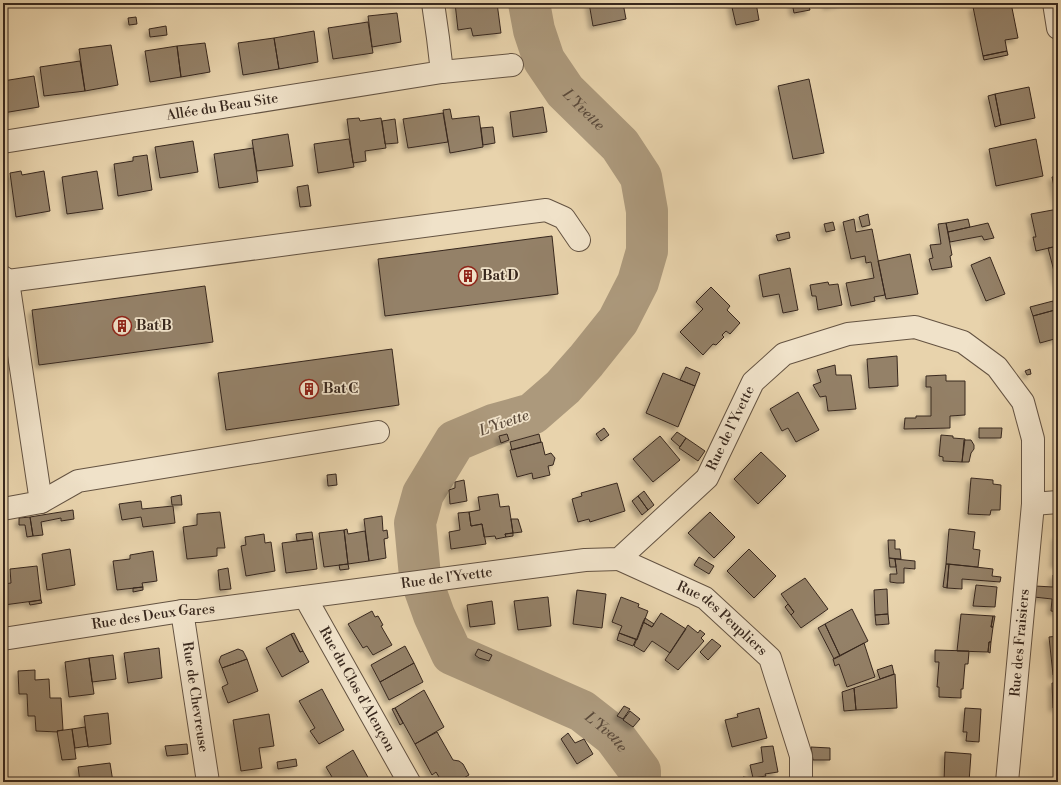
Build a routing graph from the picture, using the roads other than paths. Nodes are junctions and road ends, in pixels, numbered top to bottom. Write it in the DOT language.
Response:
graph roads {
  1 [pos="433,3"];
  2 [pos="1054,3"];
  3 [pos="1058,28"];
  4 [pos="512,65"];
  5 [pos="442,72"];
  6 [pos="3,142"];
  7 [pos="579,240"];
  8 [pos="6,279"];
  9 [pos="378,432"];
  10 [pos="41,502"];
  11 [pos="1058,502"];
  12 [pos="1033,504"];
  13 [pos="3,509"];
  14 [pos="619,559"];
  15 [pos="305,597"];
  16 [pos="182,611"];
  17 [pos="3,639"];
  18 [pos="208,782"];
  19 [pos="408,782"];
  20 [pos="801,782"];
  21 [pos="1007,782"];
  1 -- 5 [label="street"];
  2 -- 3 [label="street"];
  4 -- 5 [label="street, Allée du Beau Site"];
  5 -- 6 [label="street, Allée du Beau Site"];
  7 -- 8 [label="street"];
  8 -- 10 [label="street"];
  9 -- 10 [label="street"];
  10 -- 13 [label="street"];
  11 -- 12 [label="street"];
  12 -- 14 [label="street, Rue de l'Yvette"];
  12 -- 21 [label="street, Rue des Fraisiers"];
  14 -- 15 [label="street, Rue de l'Yvette"];
  14 -- 20 [label="street, Rue des Peupliers"];
  15 -- 16 [label="street, Rue des Deux Gares"];
  15 -- 19 [label="street, Rue du Clos d'Alençon"];
  16 -- 17 [label="street, Rue des Deux Gares"];
  16 -- 18 [label="street, Rue de Chevreuse"];
}
